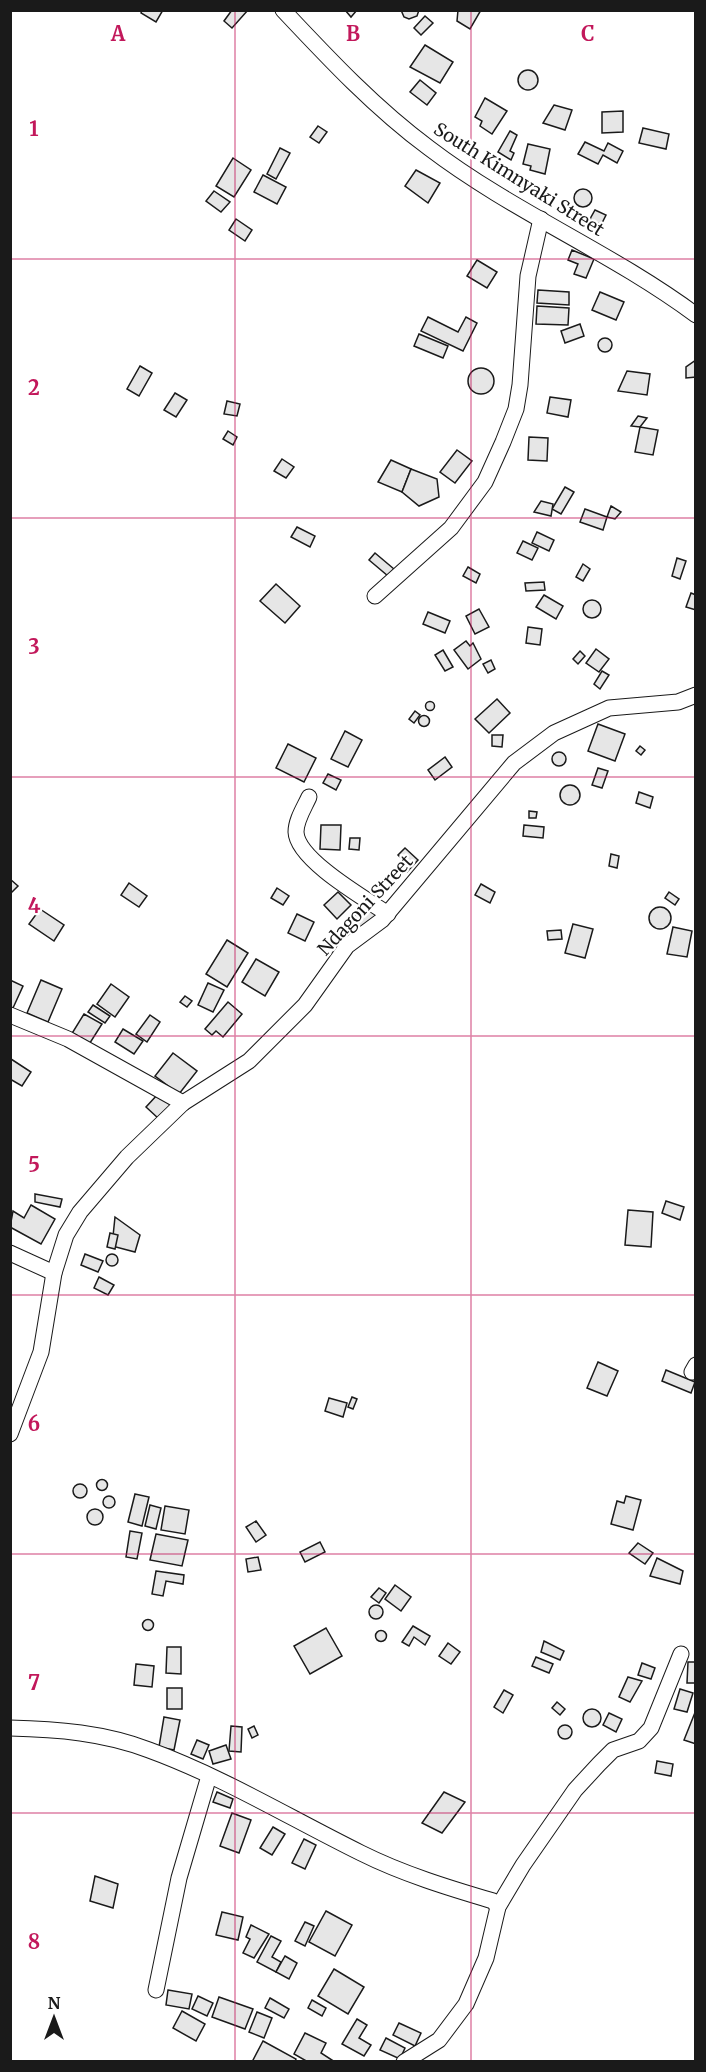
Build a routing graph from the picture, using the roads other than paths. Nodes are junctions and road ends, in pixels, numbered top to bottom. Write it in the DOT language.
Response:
graph roads {
  1 [pos="283,10"];
  2 [pos="541,219"];
  3 [pos="696,315"];
  4 [pos="375,596"];
  5 [pos="696,694"];
  6 [pos="309,797"];
  7 [pos="388,914"];
  8 [pos="10,1015"];
  9 [pos="183,1103"];
  10 [pos="10,1253"];
  11 [pos="54,1273"];
  12 [pos="10,1434"];
  13 [pos="681,1654"];
  14 [pos="10,1728"];
  15 [pos="209,1776"];
  16 [pos="498,1907"];
  17 [pos="156,1990"];
  18 [pos="404,2061"];
  1 -- 2 [label="street, South Kimnyaki Street"];
  2 -- 3 [label="street, South Kimnyaki Street"];
  2 -- 4 [label="street"];
  5 -- 7 [label="street, Ndagoni Street"];
  6 -- 7 [label="street"];
  7 -- 9 [label="street, Ndagoni Street"];
  8 -- 9 [label="street"];
  9 -- 11 [label="street, Ndagoni Street"];
  10 -- 11 [label="street"];
  11 -- 12 [label="street, Ndagoni Street"];
  13 -- 16 [label="street"];
  14 -- 15 [label="street"];
  15 -- 16 [label="street"];
  15 -- 17 [label="street"];
  16 -- 18 [label="street"];
}
